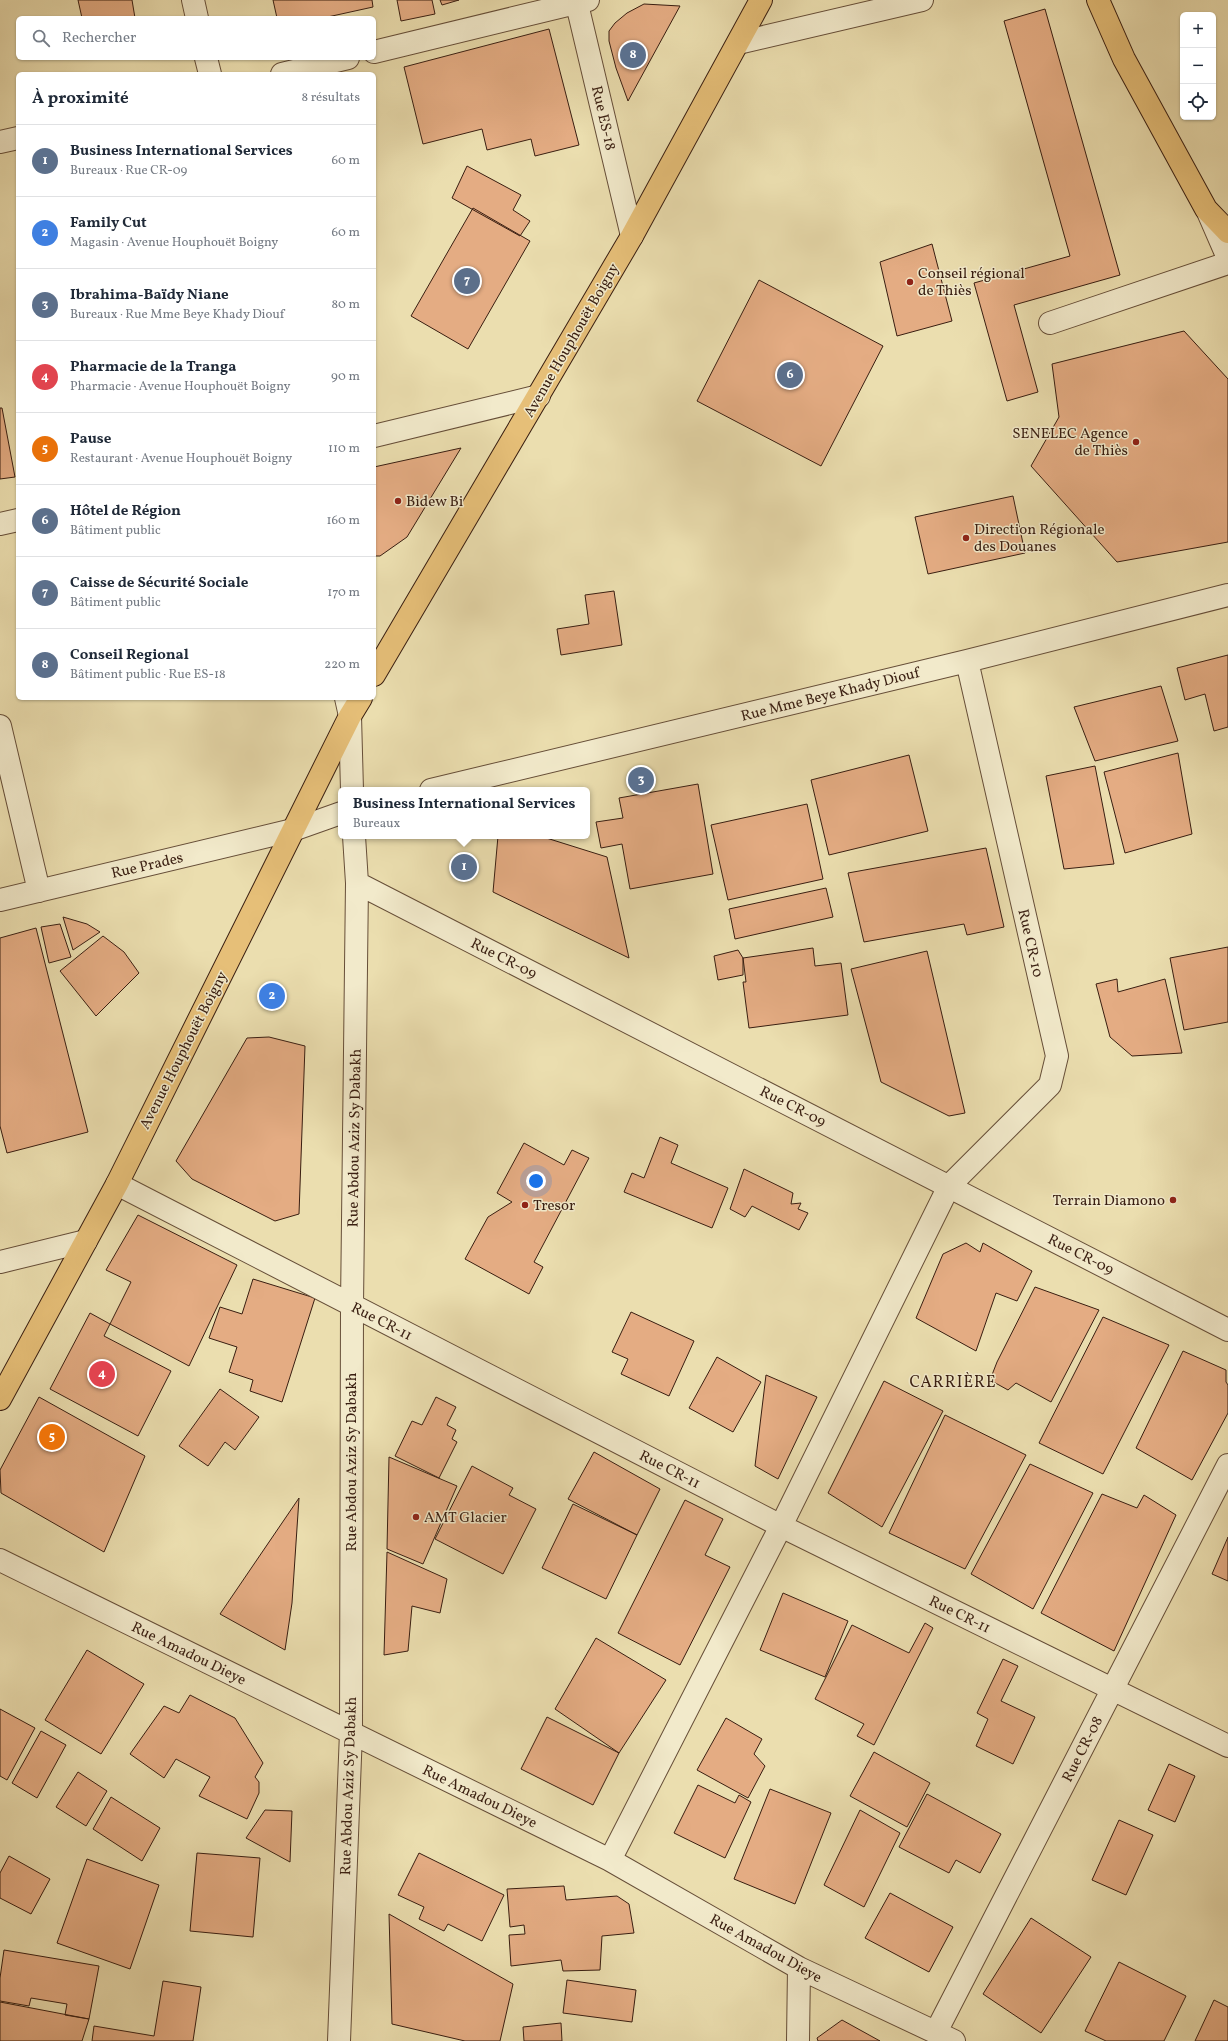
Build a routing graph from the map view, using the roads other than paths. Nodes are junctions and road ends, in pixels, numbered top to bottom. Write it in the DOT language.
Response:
graph roads {
  1 [pos="194,0"];
  2 [pos="761,0"];
  3 [pos="922,0"];
  4 [pos="1098,0"];
  5 [pos="580,1"];
  6 [pos="197,16"];
  7 [pos="738,43"];
  8 [pos="376,52"];
  9 [pos="206,60"];
  10 [pos="340,60"];
  11 [pos="210,72"];
  12 [pos="290,72"];
  13 [pos="16,138"];
  14 [pos="0,142"];
  15 [pos="1206,209"];
  16 [pos="1228,232"];
  17 [pos="632,236"];
  18 [pos="1228,258"];
  19 [pos="1228,263"];
  20 [pos="1050,323"];
  21 [pos="539,396"];
  22 [pos="376,436"];
  23 [pos="16,520"];
  24 [pos="0,524"];
  25 [pos="1228,595"];
  26 [pos="967,661"];
  27 [pos="376,672"];
  28 [pos="358,700"];
  29 [pos="348,707"];
  30 [pos="0,726"];
  31 [pos="352,787"];
  32 [pos="443,787"];
  33 [pos="338,814"];
  34 [pos="293,830"];
  35 [pos="354,839"];
  36 [pos="357,883"];
  37 [pos="39,891"];
  38 [pos="0,900"];
  39 [pos="117,1184"];
  40 [pos="949,1186"];
  41 [pos="86,1241"];
  42 [pos="0,1262"];
  43 [pos="352,1305"];
  44 [pos="1228,1330"];
  45 [pos="0,1400"];
  46 [pos="1228,1466"];
  47 [pos="781,1526"];
  48 [pos="0,1560"];
  49 [pos="1113,1689"];
  50 [pos="350,1732"];
  51 [pos="1228,1746"];
  52 [pos="610,1860"];
  53 [pos="799,1968"];
  54 [pos="945,2036"];
  55 [pos="339,2041"];
  56 [pos="798,2041"];
  1 -- 6 [label="street"];
  2 -- 7 [label="main road, Avenue Houphouët Boigny"];
  3 -- 7 [label="street"];
  4 -- 15 [label="main road"];
  5 -- 8 [label="street"];
  5 -- 17 [label="street, Rue ES-18"];
  7 -- 17 [label="main road, Avenue Houphouët Boigny"];
  9 -- 11 [label="street"];
  10 -- 12 [label="street"];
  13 -- 14 [label="street"];
  15 -- 16 [label="main road"];
  15 -- 18 [label="street"];
  17 -- 21 [label="main road, Avenue Houphouët Boigny"];
  19 -- 20 [label="street"];
  21 -- 22 [label="street"];
  21 -- 27 [label="main road, Avenue Houphouët Boigny"];
  23 -- 24 [label="street"];
  25 -- 26 [label="street, Rue Mme Beye Khady Diouf"];
  26 -- 32 [label="street, Rue Mme Beye Khady Diouf"];
  26 -- 40 [label="street, Rue CR-10"];
  28 -- 29 [label="main road, Avenue Houphouët Boigny"];
  29 -- 31 [label="street"];
  29 -- 34 [label="main road, Avenue Houphouët Boigny"];
  30 -- 37 [label="street"];
  33 -- 34 [label="street"];
  34 -- 37 [label="street, Rue Prades"];
  34 -- 39 [label="main road, Avenue Houphouët Boigny"];
  35 -- 36 [label="street, Rue Abdou Aziz Sy Dabakh"];
  36 -- 40 [label="street, Rue CR-09"];
  36 -- 43 [label="street, Rue Abdou Aziz Sy Dabakh"];
  37 -- 38 [label="street, Rue Prades"];
  39 -- 41 [label="main road, Avenue Houphouët Boigny"];
  39 -- 43 [label="street, Rue CR-11"];
  40 -- 44 [label="street, Rue CR-09"];
  40 -- 47 [label="street, Rue CR-10"];
  41 -- 42 [label="street"];
  41 -- 45 [label="main road, Avenue Houphouët Boigny"];
  43 -- 47 [label="street, Rue CR-11"];
  43 -- 50 [label="street, Rue Abdou Aziz Sy Dabakh"];
  46 -- 49 [label="street, Rue CR-08"];
  47 -- 49 [label="street, Rue CR-11"];
  47 -- 52 [label="street, Rue CR-10"];
  48 -- 50 [label="street, Rue Amadou Dieye"];
  49 -- 51 [label="street, Rue CR-11"];
  49 -- 54 [label="street, Rue CR-08"];
  50 -- 52 [label="street, Rue Amadou Dieye"];
  50 -- 55 [label="street, Rue Abdou Aziz Sy Dabakh"];
  52 -- 53 [label="street, Rue Amadou Dieye"];
  53 -- 54 [label="street, Rue Amadou Dieye"];
  53 -- 56 [label="street"];
}
